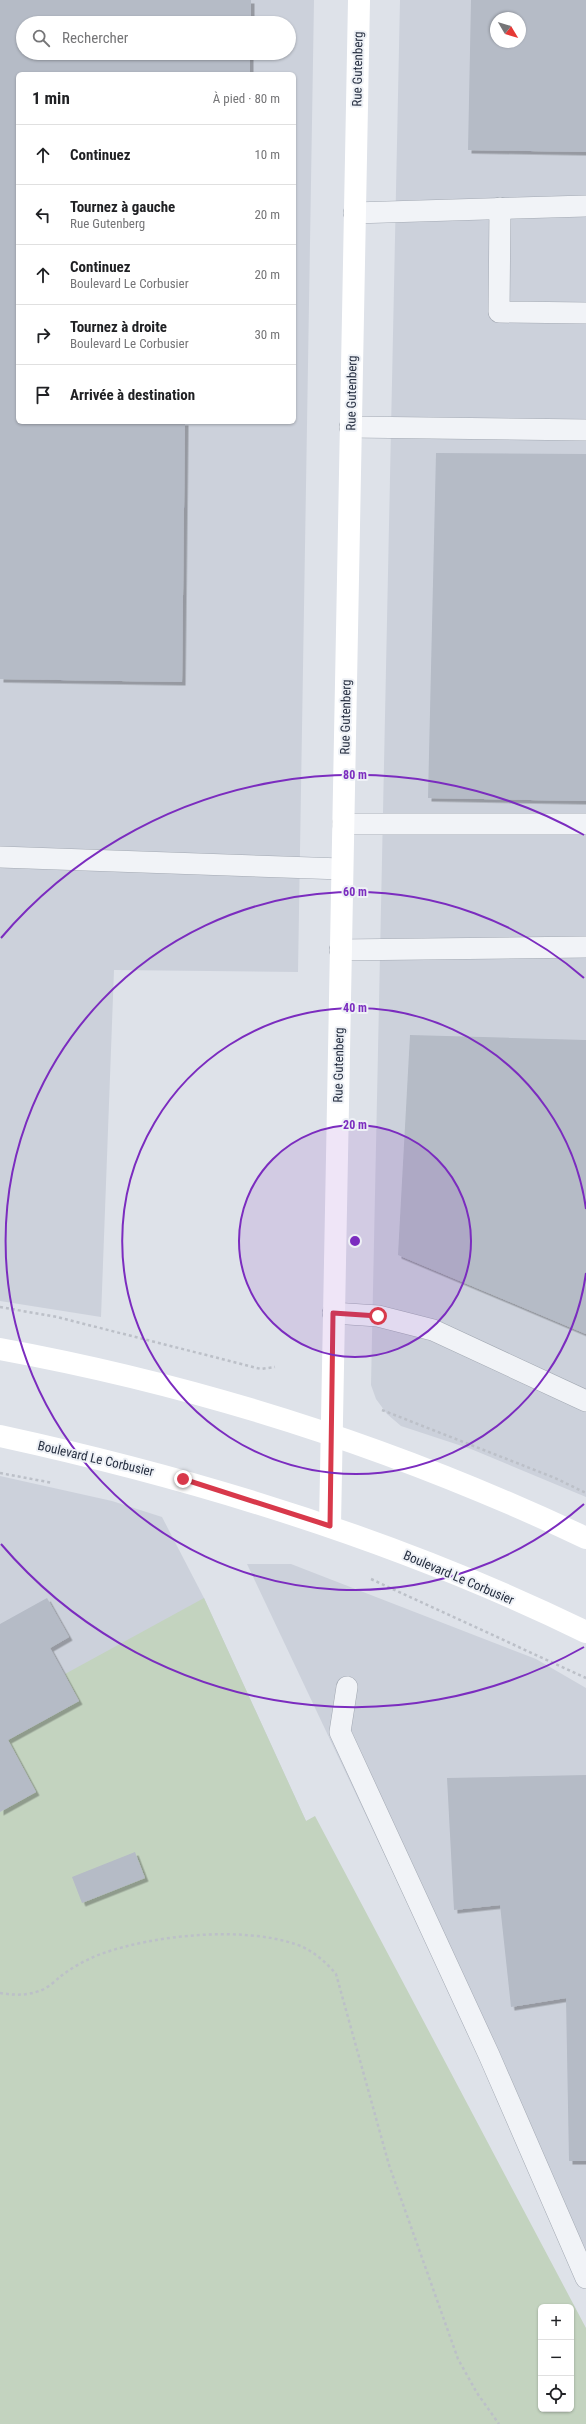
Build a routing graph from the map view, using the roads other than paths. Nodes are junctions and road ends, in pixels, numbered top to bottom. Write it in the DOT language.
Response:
graph roads {
  1 [pos="358,0"];
  2 [pos="586,206"];
  3 [pos="500,208"];
  4 [pos="354,213"];
  5 [pos="586,313"];
  6 [pos="350,427"];
  7 [pos="586,430"];
  8 [pos="343,824"];
  9 [pos="586,824"];
  10 [pos="0,857"];
  11 [pos="342,869"];
  12 [pos="586,947"];
  13 [pos="340,950"];
  14 [pos="333,1313"];
  15 [pos="0,1349"];
  16 [pos="586,1401"];
  17 [pos="330,1434"];
  18 [pos="0,1436"];
  19 [pos="330,1526"];
  20 [pos="586,1538"];
  21 [pos="586,1632"];
  22 [pos="347,1687"];
  23 [pos="586,2278"];
  1 -- 4 [label="street, Rue Gutenberg"];
  2 -- 3 [label="lane"];
  3 -- 4 [label="lane"];
  3 -- 5 [label="lane"];
  4 -- 6 [label="street, Rue Gutenberg"];
  6 -- 7 [label="lane"];
  6 -- 8 [label="street, Rue Gutenberg"];
  8 -- 9 [label="lane"];
  8 -- 11 [label="street, Rue Gutenberg"];
  10 -- 11 [label="lane"];
  11 -- 13 [label="street, Rue Gutenberg"];
  12 -- 13 [label="lane"];
  13 -- 14 [label="street, Rue Gutenberg"];
  14 -- 16 [label="lane"];
  14 -- 17 [label="street, Rue Gutenberg"];
  15 -- 17 [label="street"];
  17 -- 19 [label="street"];
  17 -- 20 [label="street"];
  18 -- 19 [label="street, Boulevard Le Corbusier"];
  19 -- 21 [label="street, Boulevard Le Corbusier"];
  22 -- 23 [label="lane"];
}
